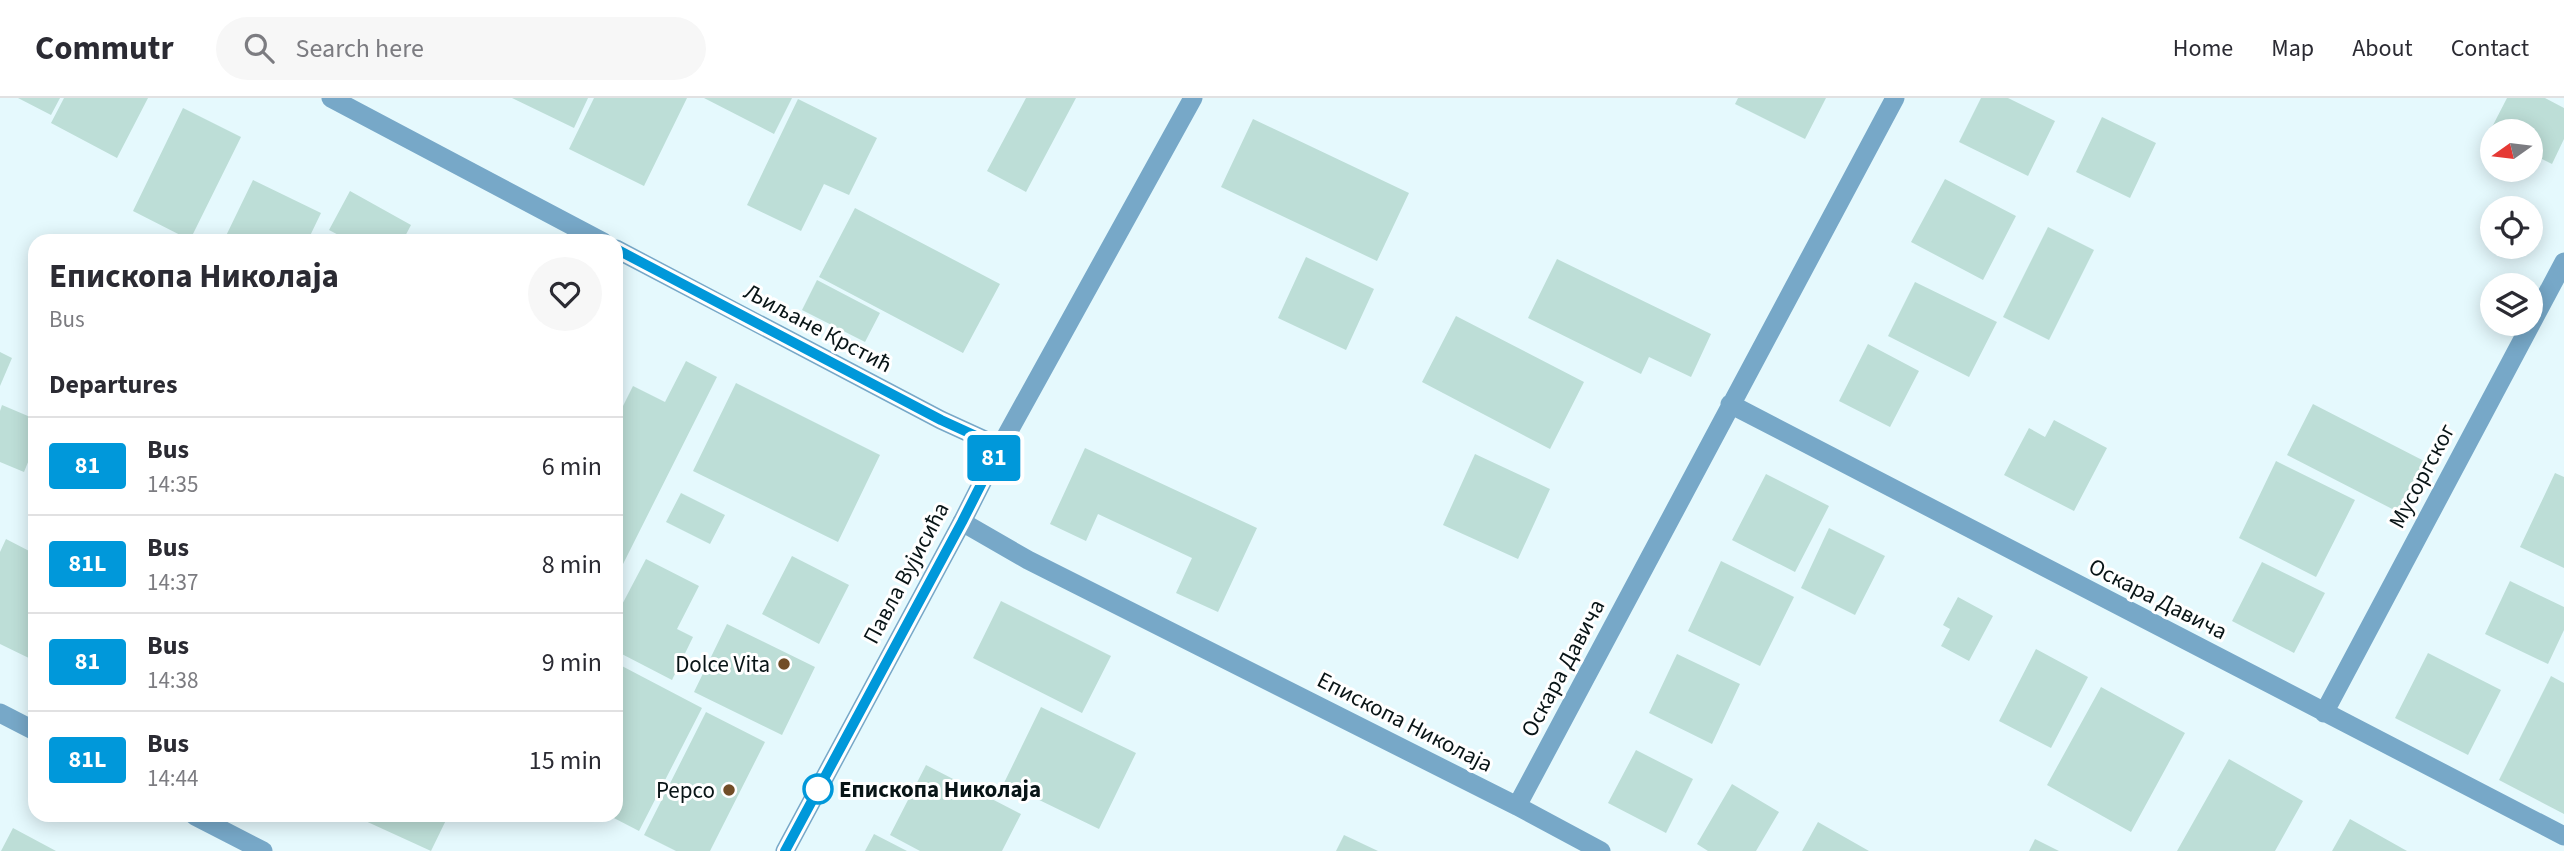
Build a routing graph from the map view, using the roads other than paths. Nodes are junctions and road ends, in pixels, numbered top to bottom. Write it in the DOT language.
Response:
graph roads {
  1 [pos="331,98"];
  2 [pos="1192,98"];
  3 [pos="1895,98"];
  4 [pos="588,234"];
  5 [pos="623,252"];
  6 [pos="2564,261"];
  7 [pos="1730,404"];
  8 [pos="1000,447"];
  9 [pos="962,522"];
  10 [pos="0,713"];
  11 [pos="2324,713"];
  12 [pos="28,728"];
  13 [pos="1517,806"];
  14 [pos="207,822"];
  15 [pos="2564,836"];
  16 [pos="263,851"];
  17 [pos="785,851"];
  18 [pos="1601,851"];
  1 -- 4 [label="street"];
  2 -- 8 [label="street, Павла Вујисића"];
  3 -- 7 [label="street, Оскара Давича"];
  5 -- 8 [label="street, Љиљане Крстић"];
  6 -- 11 [label="street, Мусоргског"];
  7 -- 11 [label="street, Оскара Давича"];
  7 -- 13 [label="street, Оскара Давича"];
  8 -- 9 [label="street, Павла Вујисића"];
  9 -- 13 [label="street, Епископа Николаја"];
  9 -- 17 [label="street, Павла Вујисића"];
  10 -- 12 [label="street"];
  11 -- 15 [label="street, Оскара Давича"];
  13 -- 18 [label="street, Епископа Николаја"];
  14 -- 16 [label="street"];
}
